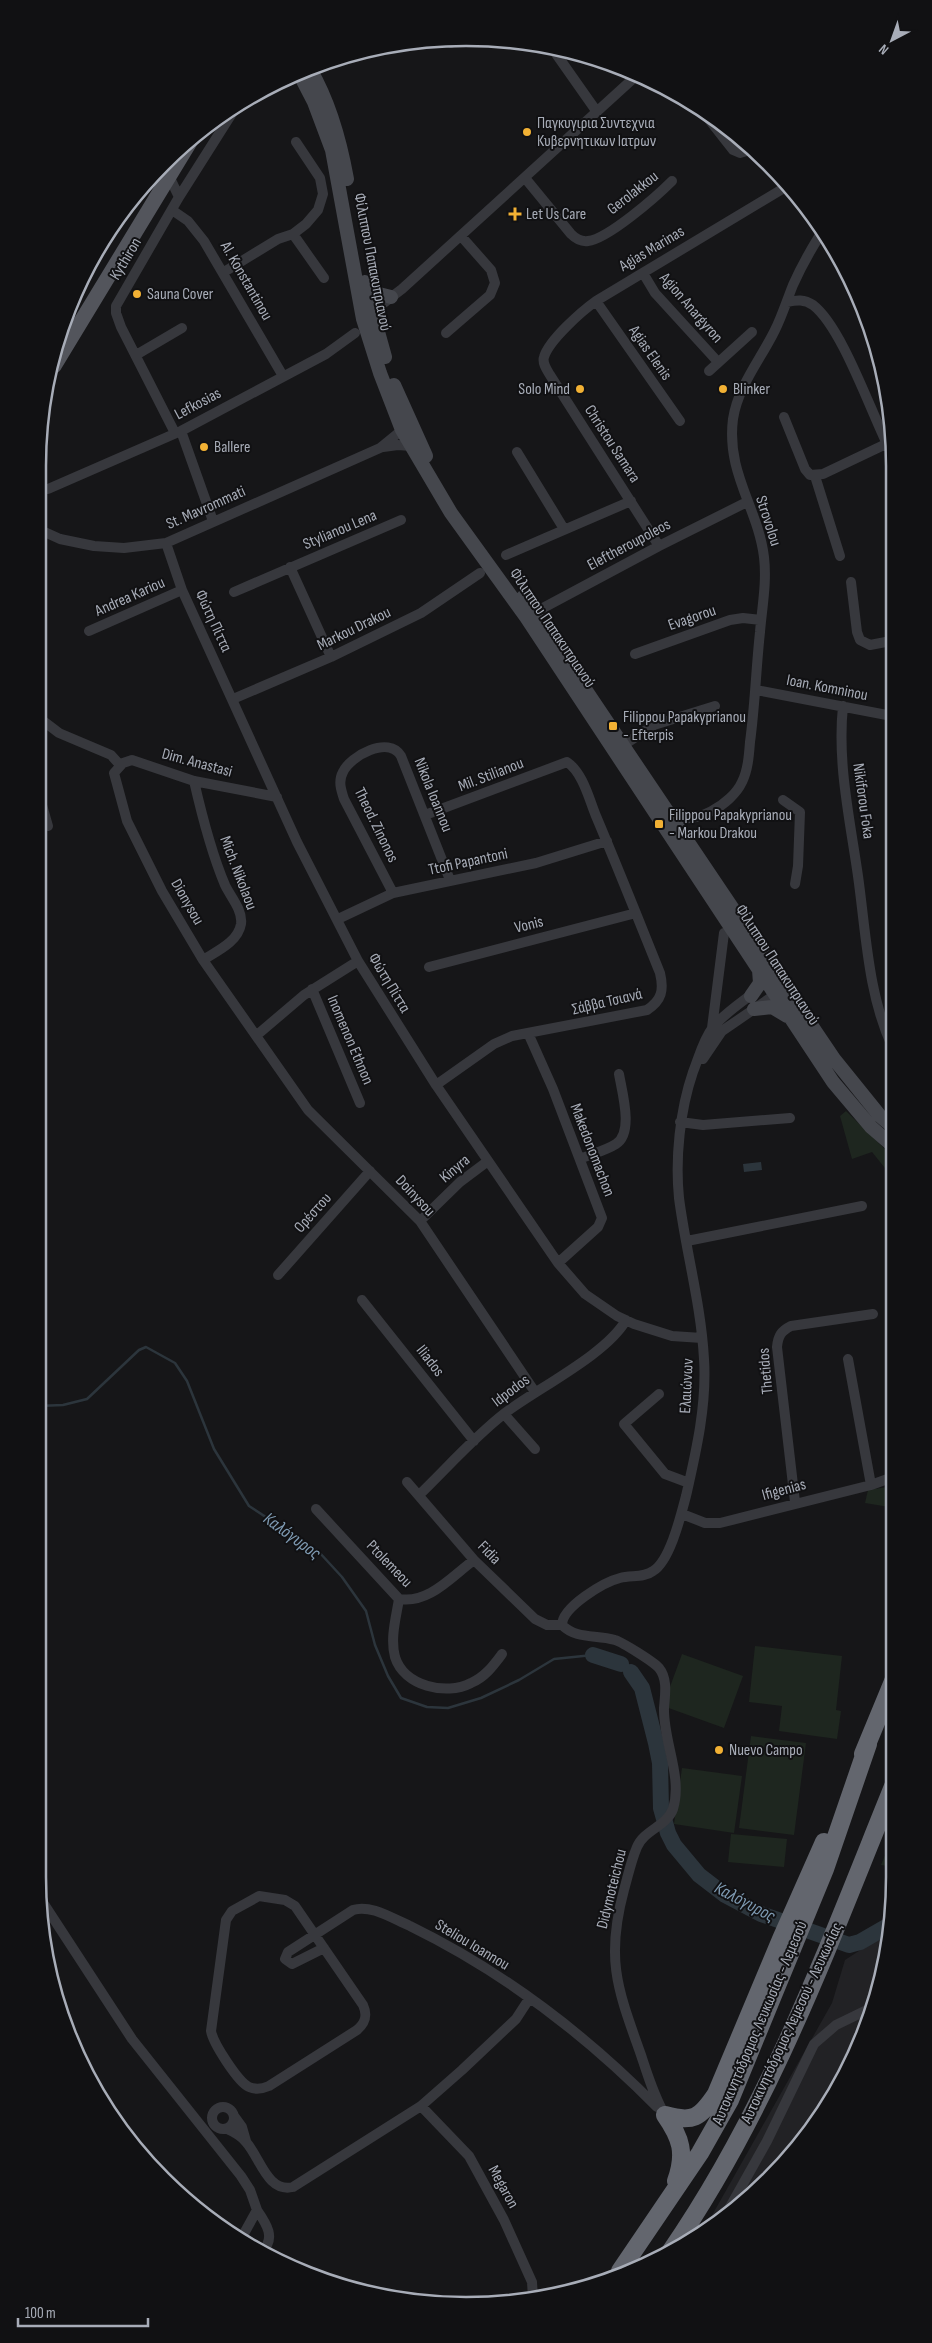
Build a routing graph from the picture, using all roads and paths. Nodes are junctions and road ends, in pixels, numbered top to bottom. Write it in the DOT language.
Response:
graph roads {
  1 [pos="558,57"];
  2 [pos="313,75"];
  3 [pos="302,79"];
  4 [pos="631,80"];
  5 [pos="597,112"];
  6 [pos="227,121"];
  7 [pos="716,129"];
  8 [pos="296,142"];
  9 [pos="744,151"];
  10 [pos="179,159"];
  11 [pos="169,176"];
  12 [pos="525,178"];
  13 [pos="672,181"];
  14 [pos="782,189"];
  15 [pos="179,197"];
  16 [pos="172,210"];
  17 [pos="293,234"];
  18 [pos="461,236"];
  19 [pos="818,238"];
  20 [pos="224,272"];
  21 [pos="643,273"];
  22 [pos="324,278"];
  23 [pos="365,282"];
  24 [pos="397,293"];
  25 [pos="596,301"];
  26 [pos="787,302"];
  27 [pos="366,322"];
  28 [pos="182,328"];
  29 [pos="752,332"];
  30 [pos="446,333"];
  31 [pos="63,352"];
  32 [pos="136,356"];
  33 [pos="544,356"];
  34 [pos="718,362"];
  35 [pos="709,371"];
  36 [pos="283,376"];
  37 [pos="784,417"];
  38 [pos="680,421"];
  39 [pos="402,430"];
  40 [pos="178,432"];
  41 [pos="885,440"];
  42 [pos="411,446"];
  43 [pos="380,448"];
  44 [pos="885,449"];
  45 [pos="517,452"];
  46 [pos="815,476"];
  47 [pos="48,488"];
  48 [pos="631,501"];
  49 [pos="747,502"];
  50 [pos="401,520"];
  51 [pos="213,521"];
  52 [pos="564,529"];
  53 [pos="46,533"];
  54 [pos="166,543"];
  55 [pos="659,546"];
  56 [pos="506,555"];
  57 [pos="840,556"];
  58 [pos="290,567"];
  59 [pos="480,573"];
  60 [pos="851,582"];
  61 [pos="182,590"];
  62 [pos="234,592"];
  63 [pos="530,615"];
  64 [pos="761,620"];
  65 [pos="89,631"];
  66 [pos="886,642"];
  67 [pos="635,654"];
  68 [pos="331,657"];
  69 [pos="756,690"];
  70 [pos="233,699"];
  71 [pos="715,706"];
  72 [pos="842,706"];
  73 [pos="886,715"];
  74 [pos="46,723"];
  75 [pos="622,746"];
  76 [pos="396,750"];
  77 [pos="567,762"];
  78 [pos="117,769"];
  79 [pos="194,782"];
  80 [pos="277,797"];
  81 [pos="784,800"];
  82 [pos="666,812"];
  83 [pos="426,815"];
  84 [pos="701,815"];
  85 [pos="46,819"];
  86 [pos="48,826"];
  87 [pos="607,841"];
  88 [pos="686,842"];
  89 [pos="450,880"];
  90 [pos="795,884"];
  91 [pos="393,893"];
  92 [pos="636,913"];
  93 [pos="338,919"];
  94 [pos="724,933"];
  95 [pos="203,960"];
  96 [pos="358,961"];
  97 [pos="429,966"];
  98 [pos="759,969"];
  99 [pos="776,985"];
  100 [pos="312,989"];
  101 [pos="752,1002"];
  102 [pos="790,1018"];
  103 [pos="712,1029"];
  104 [pos="886,1031"];
  105 [pos="528,1033"];
  106 [pos="257,1035"];
  107 [pos="619,1074"];
  108 [pos="689,1084"];
  109 [pos="436,1085"];
  110 [pos="360,1102"];
  111 [pos="790,1118"];
  112 [pos="886,1121"];
  113 [pos="680,1122"];
  114 [pos="886,1140"];
  115 [pos="580,1159"];
  116 [pos="488,1161"];
  117 [pos="370,1171"];
  118 [pos="862,1206"];
  119 [pos="420,1221"];
  120 [pos="686,1241"];
  121 [pos="558,1263"];
  122 [pos="278,1275"];
  123 [pos="362,1300"];
  124 [pos="873,1314"];
  125 [pos="626,1320"];
  126 [pos="702,1338"];
  127 [pos="848,1359"];
  128 [pos="535,1392"];
  129 [pos="659,1394"];
  130 [pos="504,1414"];
  131 [pos="474,1441"];
  132 [pos="535,1449"];
  133 [pos="886,1480"];
  134 [pos="408,1482"];
  135 [pos="689,1483"];
  136 [pos="871,1485"];
  137 [pos="420,1496"];
  138 [pos="794,1502"];
  139 [pos="316,1509"];
  140 [pos="682,1514"];
  141 [pos="474,1560"];
  142 [pos="399,1600"];
  143 [pos="562,1625"];
  144 [pos="502,1654"];
  145 [pos="886,1700"];
  146 [pos="886,1722"];
  147 [pos="868,1744"];
  148 [pos="886,1807"];
  149 [pos="886,1831"];
  150 [pos="826,1868"];
  151 [pos="859,1883"];
  152 [pos="48,1910"];
  153 [pos="315,1934"];
  154 [pos="324,1948"];
  155 [pos="528,1999"];
  156 [pos="863,2012"];
  157 [pos="421,2106"];
  158 [pos="665,2115"];
  159 [pos="234,2116"];
  160 [pos="210,2126"];
  161 [pos="227,2128"];
  162 [pos="246,2141"];
  163 [pos="668,2200"];
  164 [pos="734,2201"];
  165 [pos="257,2210"];
  166 [pos="244,2233"];
  167 [pos="678,2239"];
  168 [pos="266,2246"];
  169 [pos="623,2266"];
  170 [pos="533,2291"];
  1 -- 5 [label="street"];
  2 -- 23 [label="main road, Φίλιππου Παπακυπριανού"];
  3 -- 27 [label="main road, Φίλιππου Παπακυπριανού"];
  4 -- 5 [label="street, Lefkosias"];
  5 -- 12 [label="street, Lefkosias"];
  6 -- 15 [label="street, Kythiron"];
  7 -- 9 [label="street"];
  8 -- 17 [label="street"];
  10 -- 11 [label="main road"];
  11 -- 15 [label="street"];
  11 -- 31 [label="main road"];
  12 -- 13 [label="street, Gerolakkou"];
  12 -- 18 [label="street, Lefkosias"];
  14 -- 21 [label="street, Agias Marinas"];
  15 -- 16 [label="street, Kythiron"];
  16 -- 20 [label="street, Al. Konstantinou"];
  16 -- 32 [label="street, Kythiron"];
  17 -- 20 [label="street"];
  17 -- 22 [label="street"];
  18 -- 24 [label="street, Lefkosias"];
  18 -- 30 [label="street"];
  19 -- 26 [label="street, Strovolou"];
  20 -- 36 [label="street, Al. Konstantinou"];
  21 -- 25 [label="street, Agias Marinas"];
  21 -- 34 [label="street, Agion Anargyron"];
  23 -- 24 [label="main road"];
  23 -- 27 [label="main road, Φίλιππου Παπακυπριανού"];
  24 -- 27 [label="street, Lefkosias"];
  25 -- 33 [label="street, Agias Marinas"];
  25 -- 38 [label="street, Agias Elenis"];
  26 -- 41 [label="street"];
  26 -- 49 [label="street, Strovolou"];
  27 -- 36 [label="street, Lefkosias"];
  27 -- 39 [label="main road, Φίλιππου Παπακυπριανού"];
  27 -- 63 [label="main road, Φίλιππου Παπακυπριανού"];
  28 -- 32 [label="street"];
  29 -- 34 [label="street, Agion Anargyron"];
  32 -- 40 [label="street, Kythiron"];
  33 -- 48 [label="street, Christou Samara"];
  34 -- 35 [label="street, Agion Anargyron"];
  36 -- 40 [label="street, Lefkosias"];
  37 -- 46 [label="street"];
  39 -- 42 [label="main road, Φίλιππου Παπακυπριανού"];
  39 -- 43 [label="street, St. Mavrommati"];
  40 -- 47 [label="street, Lefkosias"];
  40 -- 51 [label="street, Kythiron"];
  42 -- 43 [label="street, St. Mavrommati"];
  42 -- 63 [label="main road, Φίλιππου Παπακυπριανού"];
  43 -- 51 [label="street, St. Mavrommati"];
  44 -- 46 [label="street"];
  45 -- 52 [label="street"];
  46 -- 57 [label="street"];
  48 -- 52 [label="street"];
  48 -- 55 [label="street, Christou Samara"];
  49 -- 55 [label="street, Eleftheroupoleos"];
  49 -- 64 [label="street, Strovolou"];
  50 -- 58 [label="street, Stylianou Lena"];
  51 -- 54 [label="street, St. Mavrommati"];
  52 -- 56 [label="street"];
  53 -- 54 [label="street, St. Mavrommati"];
  54 -- 61 [label="street, Φώτη Πίττα"];
  55 -- 63 [label="street, Eleftheroupoleos"];
  58 -- 62 [label="street, Stylianou Lena"];
  58 -- 68 [label="street, Stylianou Lena"];
  59 -- 68 [label="street, Markou Drakou"];
  60 -- 66 [label="street"];
  61 -- 65 [label="street, Andrea Kariou"];
  61 -- 70 [label="street, Φώτη Πίττα"];
  63 -- 75 [label="main road, Φίλιππου Παπακυπριανού"];
  63 -- 98 [label="main road, Φίλιππου Παπακυπριανού"];
  64 -- 67 [label="street, Evagorou"];
  64 -- 69 [label="street, Strovolou"];
  68 -- 70 [label="street, Markou Drakou"];
  69 -- 72 [label="street, Ioan. Komninou"];
  69 -- 84 [label="street, Strovolou"];
  70 -- 80 [label="street, Φώτη Πίττα"];
  71 -- 75 [label="street"];
  72 -- 73 [label="street, Ioan. Komninou"];
  72 -- 104 [label="street, Nikiforou Foka"];
  74 -- 78 [label="street"];
  75 -- 82 [label="main road, Φίλιππου Παπακυπριανού"];
  76 -- 83 [label="street, Nikola Ioannou"];
  76 -- 91 [label="street, Theod. Zinonos"];
  77 -- 83 [label="street, Mil. Stilianou"];
  77 -- 87 [label="street, Σάββα Τσιανά"];
  78 -- 79 [label="street, Dim. Anastasi"];
  78 -- 95 [label="street, Dionysou"];
  79 -- 80 [label="street, Dim. Anastasi"];
  79 -- 95 [label="street, Mich. Nikolaou"];
  80 -- 93 [label="street, Φώτη Πίττα"];
  81 -- 90 [label="street"];
  82 -- 84 [label="street, Strovolou"];
  82 -- 88 [label="main road, Φίλιππου Παπακυπριανού"];
  83 -- 89 [label="street, Nikola Ioannou"];
  84 -- 88 [label="street, Strovolou"];
  85 -- 86 [label="street"];
  87 -- 89 [label="street, Ttofi Papantoni"];
  87 -- 92 [label="street, Σάββα Τσιανά"];
  88 -- 99 [label="main road, Φίλιππου Παπακυπριανού"];
  89 -- 91 [label="street, Ttofi Papantoni"];
  91 -- 93 [label="street, Ttofi Papantoni"];
  92 -- 97 [label="street, Vonis"];
  92 -- 105 [label="street, Σάββα Τσιανά"];
  93 -- 96 [label="street, Φώτη Πίττα"];
  94 -- 103 [label="street"];
  95 -- 106 [label="street, Dionysou"];
  96 -- 100 [label="street"];
  96 -- 109 [label="street, Φώτη Πίττα"];
  98 -- 99 [label="main road, Φίλιππου Παπακυπριανού"];
  98 -- 101 [label="main road"];
  99 -- 101 [label="street, Ελαιώνων"];
  99 -- 102 [label="main road, Φίλιππου Παπακυπριανού"];
  99 -- 112 [label="main road, Φίλιππου Παπακυπριανού"];
  100 -- 106 [label="street"];
  100 -- 110 [label="street, Inomenon Ethnon"];
  101 -- 102 [label="main road"];
  101 -- 103 [label="street, Ελαιώνων"];
  101 -- 108 [label="street, Ελαιώνων"];
  102 -- 114 [label="main road, Φίλιππου Παπακυπριανού"];
  103 -- 108 [label="street, Ελαιώνων"];
  105 -- 109 [label="street, Σάββα Τσιανά"];
  105 -- 115 [label="street, Makedonomachon"];
  106 -- 117 [label="street, Doinysou"];
  107 -- 115 [label="street"];
  108 -- 113 [label="street, Ελαιώνων"];
  109 -- 116 [label="street, Φώτη Πίττα"];
  111 -- 113 [label="street"];
  113 -- 120 [label="street, Ελαιώνων"];
  115 -- 121 [label="street, Makedonomachon"];
  116 -- 119 [label="street, Kinyra"];
  116 -- 121 [label="street, Φώτη Πίττα"];
  117 -- 119 [label="street, Doinysou"];
  117 -- 122 [label="street, Ορέστου"];
  118 -- 120 [label="street"];
  119 -- 128 [label="street, Doinysou"];
  120 -- 126 [label="street, Ελαιώνων"];
  121 -- 125 [label="street, Φώτη Πίττα"];
  123 -- 131 [label="street, Iliados"];
  124 -- 138 [label="street, Thetidos"];
  125 -- 126 [label="street, Φώτη Πίττα"];
  125 -- 128 [label="street, Idpodos"];
  126 -- 135 [label="street, Ελαιώνων"];
  127 -- 136 [label="street"];
  128 -- 130 [label="street, Idpodos"];
  129 -- 135 [label="street"];
  130 -- 131 [label="street, Idpodos"];
  130 -- 132 [label="street"];
  131 -- 137 [label="street, Idpodos"];
  133 -- 136 [label="street, Ifigenias"];
  134 -- 137 [label="street, Fidia"];
  135 -- 140 [label="street, Ελαιώνων"];
  136 -- 138 [label="street, Ifigenias"];
  137 -- 141 [label="street, Fidia"];
  138 -- 140 [label="street, Ifigenias"];
  139 -- 142 [label="street, Ptolemeou"];
  140 -- 143 [label="street, Ελαιώνων"];
  141 -- 142 [label="street, Ptolemeou"];
  141 -- 143 [label="street, Fidia"];
  142 -- 144 [label="street"];
  143 -- 158 [label="street, Didymoteichou"];
  145 -- 147 [label="highway"];
  146 -- 150 [label="highway, Αυτοκινητόδρομος Λευκωσίας - Λεμεσού"];
  147 -- 150 [label="highway"];
  147 -- 158 [label="highway"];
  148 -- 151 [label="highway, Αυτοκινητόδρομος Λεμεσού - Λευκωσίας"];
  149 -- 151 [label="highway"];
  150 -- 163 [label="highway, Αυτοκινητόδρομος Λευκωσίας - Λεμεσού"];
  151 -- 167 [label="highway, Αυτοκινητόδρομος Λεμεσού - Λευκωσίας"];
  152 -- 160 [label="street"];
  153 -- 154 [label="street"];
  153 -- 154 [label="street, Steliou Ioannou"];
  153 -- 154 [label="street"];
  153 -- 155 [label="street, Steliou Ioannou"];
  155 -- 157 [label="street"];
  155 -- 158 [label="street, Steliou Ioannou"];
  156 -- 164 [label="street"];
  157 -- 162 [label="street"];
  157 -- 170 [label="street, Megaron"];
  158 -- 163 [label="highway"];
  159 -- 160 [label="street"];
  159 -- 161 [label="street"];
  159 -- 162 [label="street"];
  160 -- 161 [label="street"];
  160 -- 165 [label="street"];
  161 -- 162 [label="street"];
  163 -- 169 [label="highway, Αυτοκινητόδρομος Λευκωσίας - Λεμεσού"];
  165 -- 166 [label="street"];
  165 -- 168 [label="street"];
}
